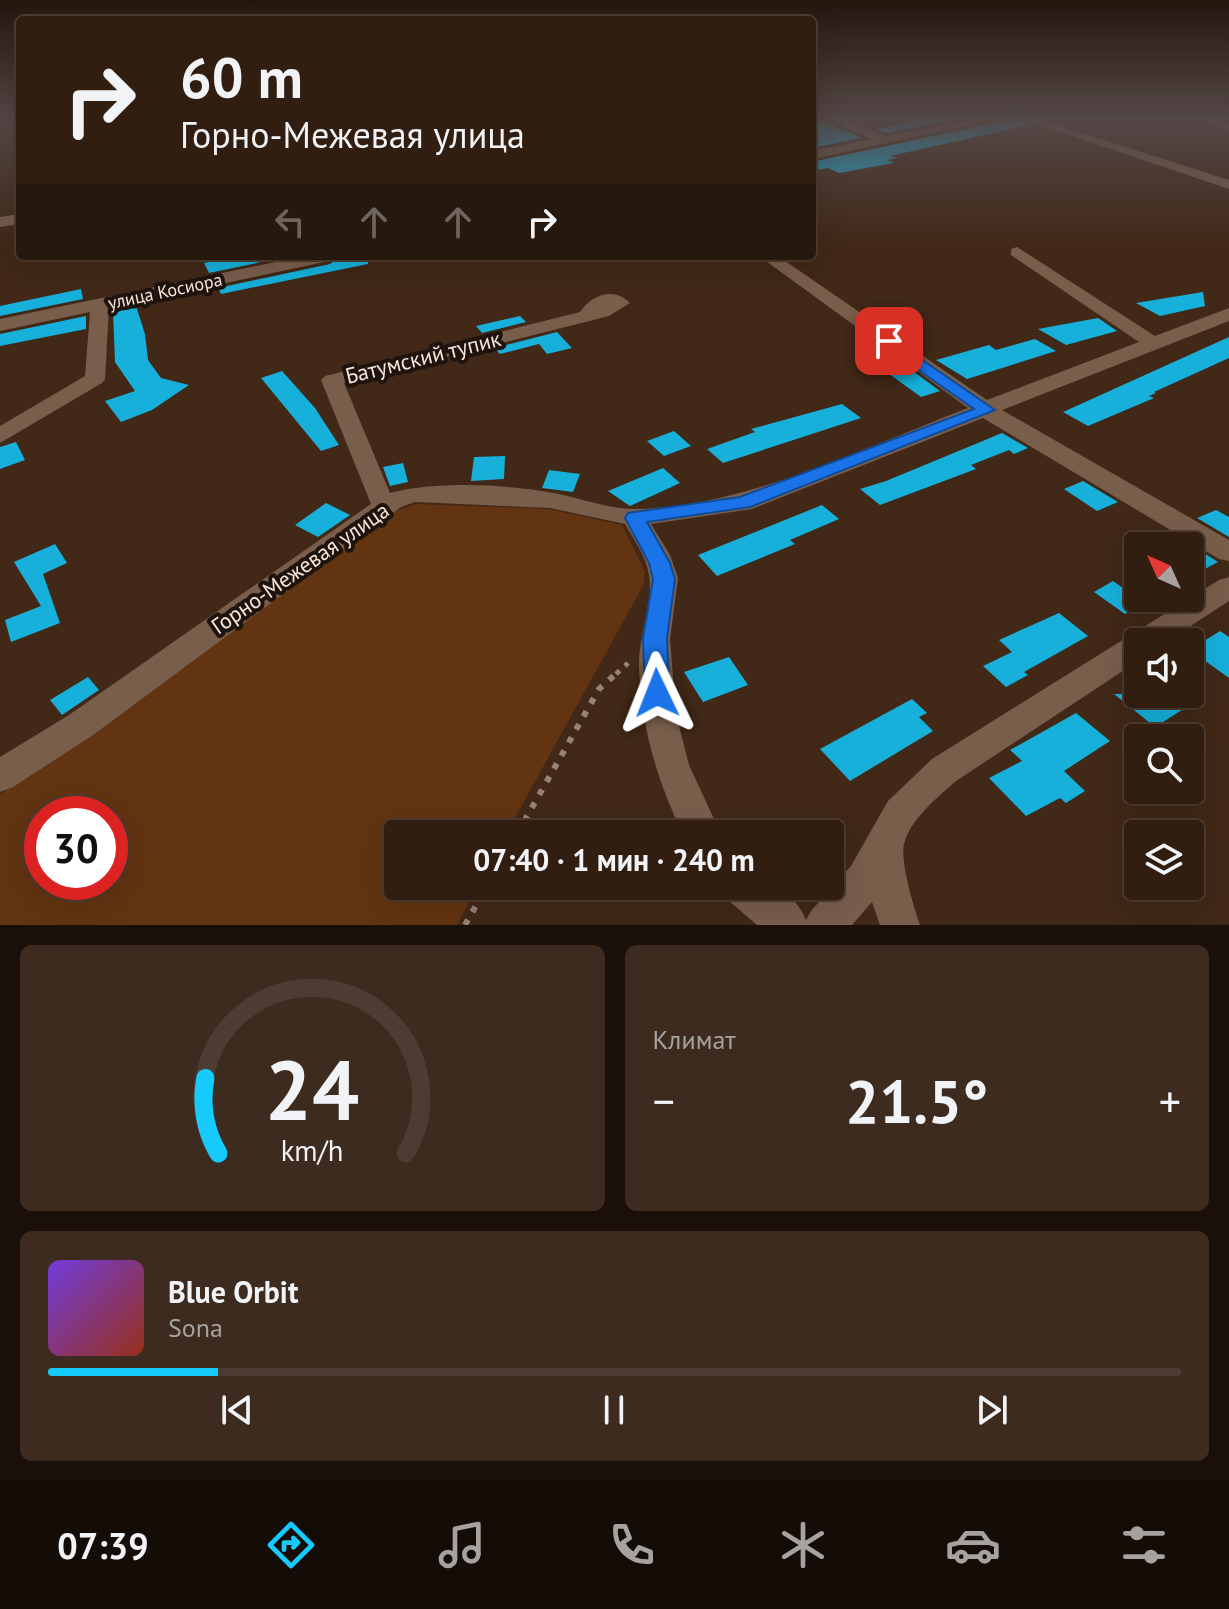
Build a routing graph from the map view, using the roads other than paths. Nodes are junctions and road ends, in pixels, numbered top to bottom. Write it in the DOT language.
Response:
graph roads {
  1 [pos="1153,160"];
  2 [pos="1229,185"];
  3 [pos="1017,252"];
  4 [pos="310,260"];
  5 [pos="773,260"];
  6 [pos="100,305"];
  7 [pos="595,314"];
  8 [pos="1229,314"];
  9 [pos="0,325"];
  10 [pos="1153,344"];
  11 [pos="986,410"];
  12 [pos="0,436"];
  13 [pos="392,501"];
  14 [pos="635,518"];
  15 [pos="1229,552"];
  16 [pos="1229,587"];
  17 [pos="1165,628"];
  18 [pos="1124,655"];
  19 [pos="0,776"];
  20 [pos="695,820"];
  21 [pos="885,848"];
  22 [pos="759,900"];
  23 [pos="788,925"];
  24 [pos="825,925"];
  25 [pos="900,925"];
  1 -- 2 [label="street"];
  3 -- 10 [label="street"];
  4 -- 6 [label="street, улица Косиора"];
  5 -- 11 [label="street"];
  6 -- 9 [label="street, улица Косиора"];
  6 -- 12 [label="street"];
  7 -- 13 [label="street, Батумский тупик"];
  8 -- 10 [label="street, Горно-Межевая улица"];
  10 -- 11 [label="street, Горно-Межевая улица"];
  11 -- 14 [label="street, Горно-Межевая улица"];
  11 -- 15 [label="street"];
  13 -- 14 [label="street, Горно-Межевая улица"];
  13 -- 19 [label="street, Горно-Межевая улица"];
  14 -- 20 [label="street"];
  16 -- 17 [label="street"];
  18 -- 21 [label="street"];
  21 -- 24 [label="street"];
  21 -- 25 [label="street"];
  22 -- 23 [label="street"];
}
